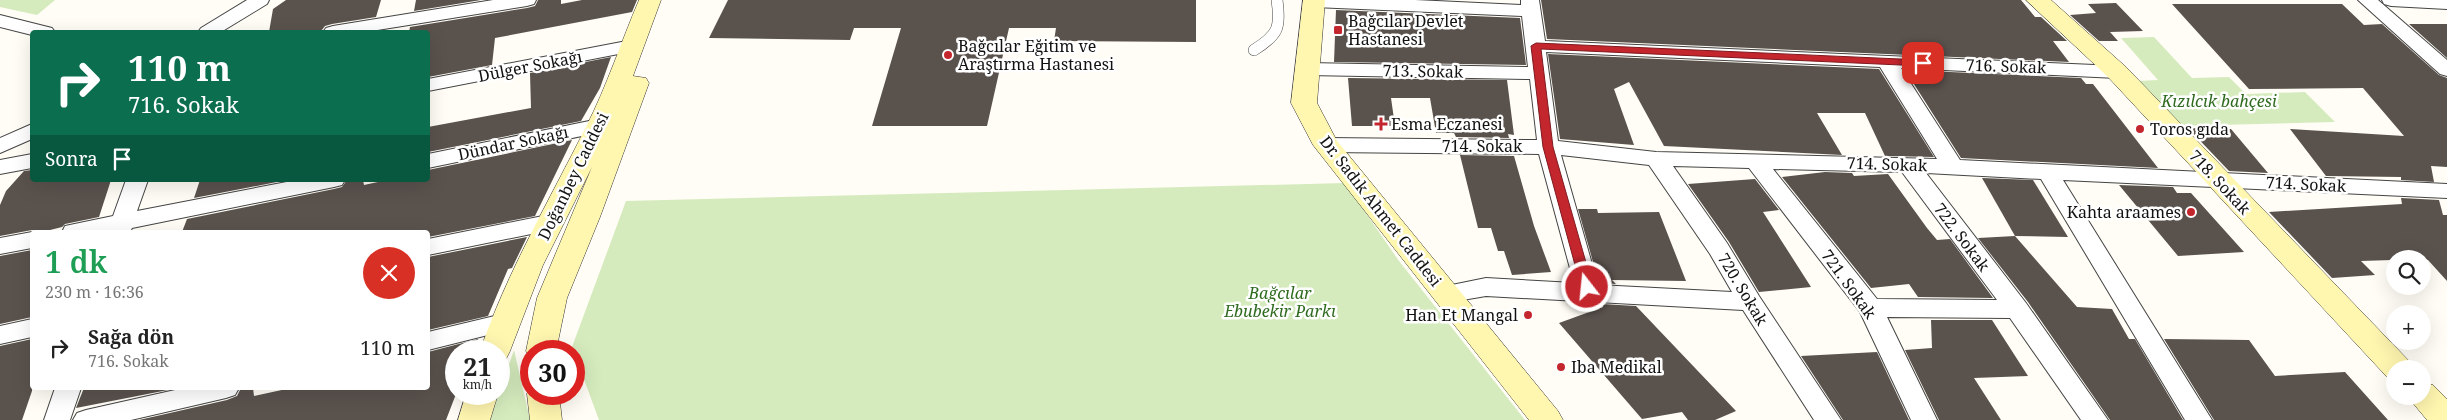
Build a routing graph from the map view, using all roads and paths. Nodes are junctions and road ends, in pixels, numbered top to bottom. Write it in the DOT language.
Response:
graph roads {
  1 [pos="260,0"];
  2 [pos="527,0"];
  3 [pos="650,0"];
  4 [pos="668,0"];
  5 [pos="1277,0"];
  6 [pos="2037,0"];
  7 [pos="2367,0"];
  8 [pos="2391,0"];
  9 [pos="1314,1"];
  10 [pos="2447,3"];
  11 [pos="1530,6"];
  12 [pos="0,21"];
  13 [pos="37,30"];
  14 [pos="211,30"];
  15 [pos="345,30"];
  16 [pos="632,46"];
  17 [pos="1536,46"];
  18 [pos="1254,50"];
  19 [pos="1886,62"];
  20 [pos="1307,69"];
  21 [pos="2447,70"];
  22 [pos="2117,72"];
  23 [pos="1539,73"];
  24 [pos="430,85"];
  25 [pos="600,126"];
  26 [pos="30,132"];
  27 [pos="1326,145"];
  28 [pos="0,146"];
  29 [pos="1548,147"];
  30 [pos="1656,159"];
  31 [pos="30,161"];
  32 [pos="430,161"];
  33 [pos="1755,161"];
  34 [pos="1908,165"];
  35 [pos="0,167"];
  36 [pos="1953,167"];
  37 [pos="2047,171"];
  38 [pos="2218,180"];
  39 [pos="136,182"];
  40 [pos="325,182"];
  41 [pos="2447,192"];
  42 [pos="548,223"];
  43 [pos="121,228"];
  44 [pos="97,230"];
  45 [pos="30,240"];
  46 [pos="0,246"];
  47 [pos="430,247"];
  48 [pos="1587,287"];
  49 [pos="1445,294"];
  50 [pos="1750,302"];
  51 [pos="1870,308"];
  52 [pos="2017,309"];
  53 [pos="503,323"];
  54 [pos="30,328"];
  55 [pos="0,335"];
  56 [pos="498,340"];
  57 [pos="543,340"];
  58 [pos="430,341"];
  59 [pos="2389,360"];
  60 [pos="67,390"];
  61 [pos="217,390"];
  62 [pos="2431,403"];
  63 [pos="479,405"];
  64 [pos="544,405"];
  65 [pos="57,420"];
  66 [pos="86,420"];
  67 [pos="474,420"];
  68 [pos="546,420"];
  69 [pos="1547,420"];
  70 [pos="1828,420"];
  71 [pos="1924,420"];
  72 [pos="2095,420"];
  73 [pos="2199,420"];
  74 [pos="2447,420"];
  1 -- 14 [label="street"];
  2 -- 15 [label="street"];
  3 -- 16 [label="street, Doğanbey Caddesi"];
  4 -- 57 [label="street, Doğanbey Caddesi"];
  5 -- 18 [label="lane"];
  6 -- 22 [label="street, 718. Sokak"];
  7 -- 21 [label="street"];
  8 -- 10 [label="street"];
  9 -- 11 [label="street"];
  9 -- 20 [label="street, Dr. Sadık Ahmet Caddesi"];
  11 -- 17 [label="street"];
  12 -- 13 [label="street"];
  16 -- 24 [label="street, Dülger Sokağı"];
  16 -- 25 [label="street, Doğanbey Caddesi"];
  17 -- 19 [label="street, 716. Sokak"];
  17 -- 23 [label="street"];
  19 -- 22 [label="street, 716. Sokak"];
  19 -- 36 [label="street"];
  20 -- 23 [label="street, 713. Sokak"];
  20 -- 27 [label="street, Dr. Sadık Ahmet Caddesi"];
  22 -- 38 [label="street, 718. Sokak"];
  23 -- 29 [label="street"];
  25 -- 32 [label="street, Dündar Sokağı"];
  25 -- 42 [label="street, Doğanbey Caddesi"];
  26 -- 28 [label="street"];
  27 -- 29 [label="street, 714. Sokak"];
  27 -- 49 [label="street, Dr. Sadık Ahmet Caddesi"];
  29 -- 30 [label="street, 714. Sokak"];
  29 -- 48 [label="street"];
  30 -- 33 [label="street, 714. Sokak"];
  30 -- 50 [label="street, 720. Sokak"];
  31 -- 35 [label="street"];
  33 -- 34 [label="street, 714. Sokak"];
  33 -- 51 [label="street, 721. Sokak"];
  34 -- 36 [label="street, 714. Sokak"];
  34 -- 52 [label="street, 722. Sokak"];
  36 -- 37 [label="street, 714. Sokak"];
  37 -- 38 [label="street, 714. Sokak"];
  37 -- 73 [label="street"];
  38 -- 41 [label="street, 714. Sokak"];
  38 -- 59 [label="street, 718. Sokak"];
  39 -- 43 [label="street"];
  40 -- 43 [label="street"];
  42 -- 47 [label="street"];
  42 -- 53 [label="street, Doğanbey Caddesi"];
  43 -- 44 [label="street"];
  45 -- 46 [label="street"];
  49 -- 50 [label="street"];
  49 -- 69 [label="street, Dr. Sadık Ahmet Caddesi"];
  50 -- 70 [label="street, 720. Sokak"];
  51 -- 52 [label="street"];
  51 -- 71 [label="street, 721. Sokak"];
  52 -- 72 [label="street, 722. Sokak"];
  53 -- 56 [label="street, Doğanbey Caddesi"];
  53 -- 58 [label="street"];
  54 -- 55 [label="street"];
  60 -- 65 [label="street"];
  61 -- 66 [label="street"];
  62 -- 74 [label="street"];
  63 -- 67 [label="street"];
  64 -- 68 [label="street"];
}
